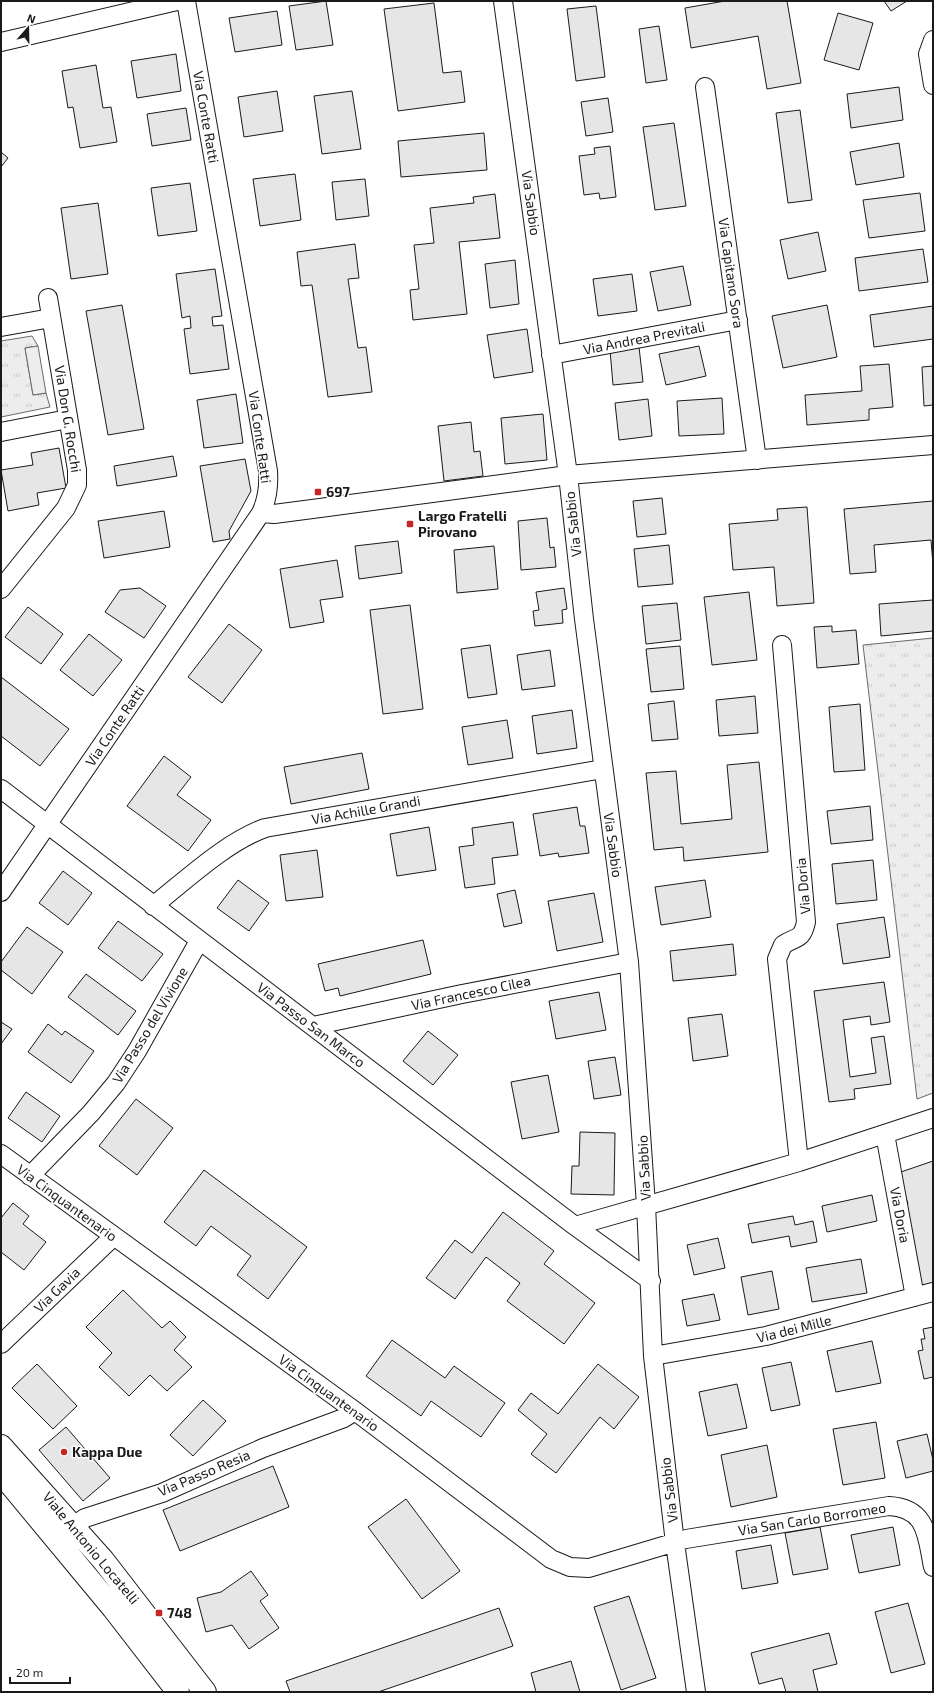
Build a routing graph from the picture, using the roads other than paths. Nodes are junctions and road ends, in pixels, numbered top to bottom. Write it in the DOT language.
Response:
graph roads {
  1 [pos="177,1"];
  2 [pos="186,1"];
  3 [pos="502,1"];
  4 [pos="933,40"];
  5 [pos="1,42"];
  6 [pos="933,85"];
  7 [pos="705,87"];
  8 [pos="48,298"];
  9 [pos="51,318"];
  10 [pos="738,320"];
  11 [pos="1,327"];
  12 [pos="551,355"];
  13 [pos="68,419"];
  14 [pos="1,432"];
  15 [pos="933,446"];
  16 [pos="757,460"];
  17 [pos="568,476"];
  18 [pos="261,513"];
  19 [pos="1,589"];
  20 [pos="782,645"];
  21 [pos="603,770"];
  22 [pos="1,789"];
  23 [pos="48,823"];
  24 [pos="1,892"];
  25 [pos="153,906"];
  26 [pos="199,941"];
  27 [pos="629,962"];
  28 [pos="313,1026"];
  29 [pos="933,1118"];
  30 [pos="885,1134"];
  31 [pos="1,1154"];
  32 [pos="798,1162"];
  33 [pos="30,1176"];
  34 [pos="646,1204"];
  35 [pos="575,1226"];
  36 [pos="113,1237"];
  37 [pos="650,1281"];
  38 [pos="933,1292"];
  39 [pos="915,1297"];
  40 [pos="1,1344"];
  41 [pos="653,1356"];
  42 [pos="355,1411"];
  43 [pos="1,1446"];
  44 [pos="1,1473"];
  45 [pos="73,1526"];
  46 [pos="56,1539"];
  47 [pos="675,1543"];
  48 [pos="933,1568"];
  49 [pos="178,1692"];
  50 [pos="205,1692"];
  51 [pos="696,1692"];
  1 -- 5 [label="street"];
  2 -- 18 [label="street, Via Conte Ratti"];
  3 -- 12 [label="street, Via Sabbio"];
  4 -- 6 [label="street"];
  7 -- 10 [label="street, Via Capitano Sora"];
  8 -- 9 [label="street, Via Don G. Rocchi"];
  9 -- 11 [label="street"];
  9 -- 13 [label="street, Via Don G. Rocchi"];
  10 -- 12 [label="street, Via Andrea Previtali"];
  10 -- 16 [label="street, Via Capitano Sora"];
  12 -- 17 [label="street, Via Sabbio"];
  13 -- 14 [label="street"];
  13 -- 19 [label="street, Via Don G. Rocchi"];
  15 -- 16 [label="street"];
  16 -- 17 [label="street"];
  17 -- 18 [label="street"];
  17 -- 21 [label="street, Via Sabbio"];
  18 -- 23 [label="street, Via Conte Ratti"];
  20 -- 32 [label="street, Via Doria"];
  21 -- 25 [label="street, Via Achille Grandi"];
  21 -- 27 [label="street, Via Sabbio"];
  22 -- 23 [label="street, Via Passo San Marco"];
  23 -- 24 [label="street, Via Conte Ratti"];
  23 -- 25 [label="street, Via Passo San Marco"];
  25 -- 26 [label="street, Via Passo San Marco"];
  26 -- 28 [label="street, Via Passo San Marco"];
  26 -- 33 [label="street, Via Passo del Vivione"];
  27 -- 28 [label="street, Via Francesco Cilea"];
  27 -- 34 [label="street, Via Sabbio"];
  28 -- 35 [label="street, Via Passo San Marco"];
  29 -- 30 [label="street"];
  30 -- 32 [label="street"];
  30 -- 39 [label="street, Via Doria"];
  31 -- 33 [label="street, Via Cinquantenario"];
  32 -- 34 [label="street"];
  33 -- 36 [label="street, Via Cinquantenario"];
  34 -- 35 [label="street"];
  34 -- 37 [label="street, Via Sabbio"];
  35 -- 37 [label="street, Via Passo San Marco"];
  36 -- 40 [label="street, Via Gavia"];
  36 -- 42 [label="street, Via Cinquantenario"];
  37 -- 41 [label="street, Via Sabbio"];
  38 -- 39 [label="street, Via dei Mille"];
  39 -- 41 [label="street, Via dei Mille"];
  41 -- 47 [label="street, Via Sabbio"];
  42 -- 45 [label="street, Via Passo Resia"];
  42 -- 47 [label="street, Via Cinquantenario"];
  43 -- 45 [label="street, Viale Antonio Locatelli"];
  44 -- 46 [label="street, Viale Antonio Locatelli"];
  45 -- 46 [label="street, Via Passo Resia"];
  45 -- 50 [label="street, Viale Antonio Locatelli"];
  46 -- 49 [label="street, Viale Antonio Locatelli"];
  47 -- 48 [label="street, Via San Carlo Borromeo"];
  47 -- 51 [label="street, Via Sabbio"];
}
